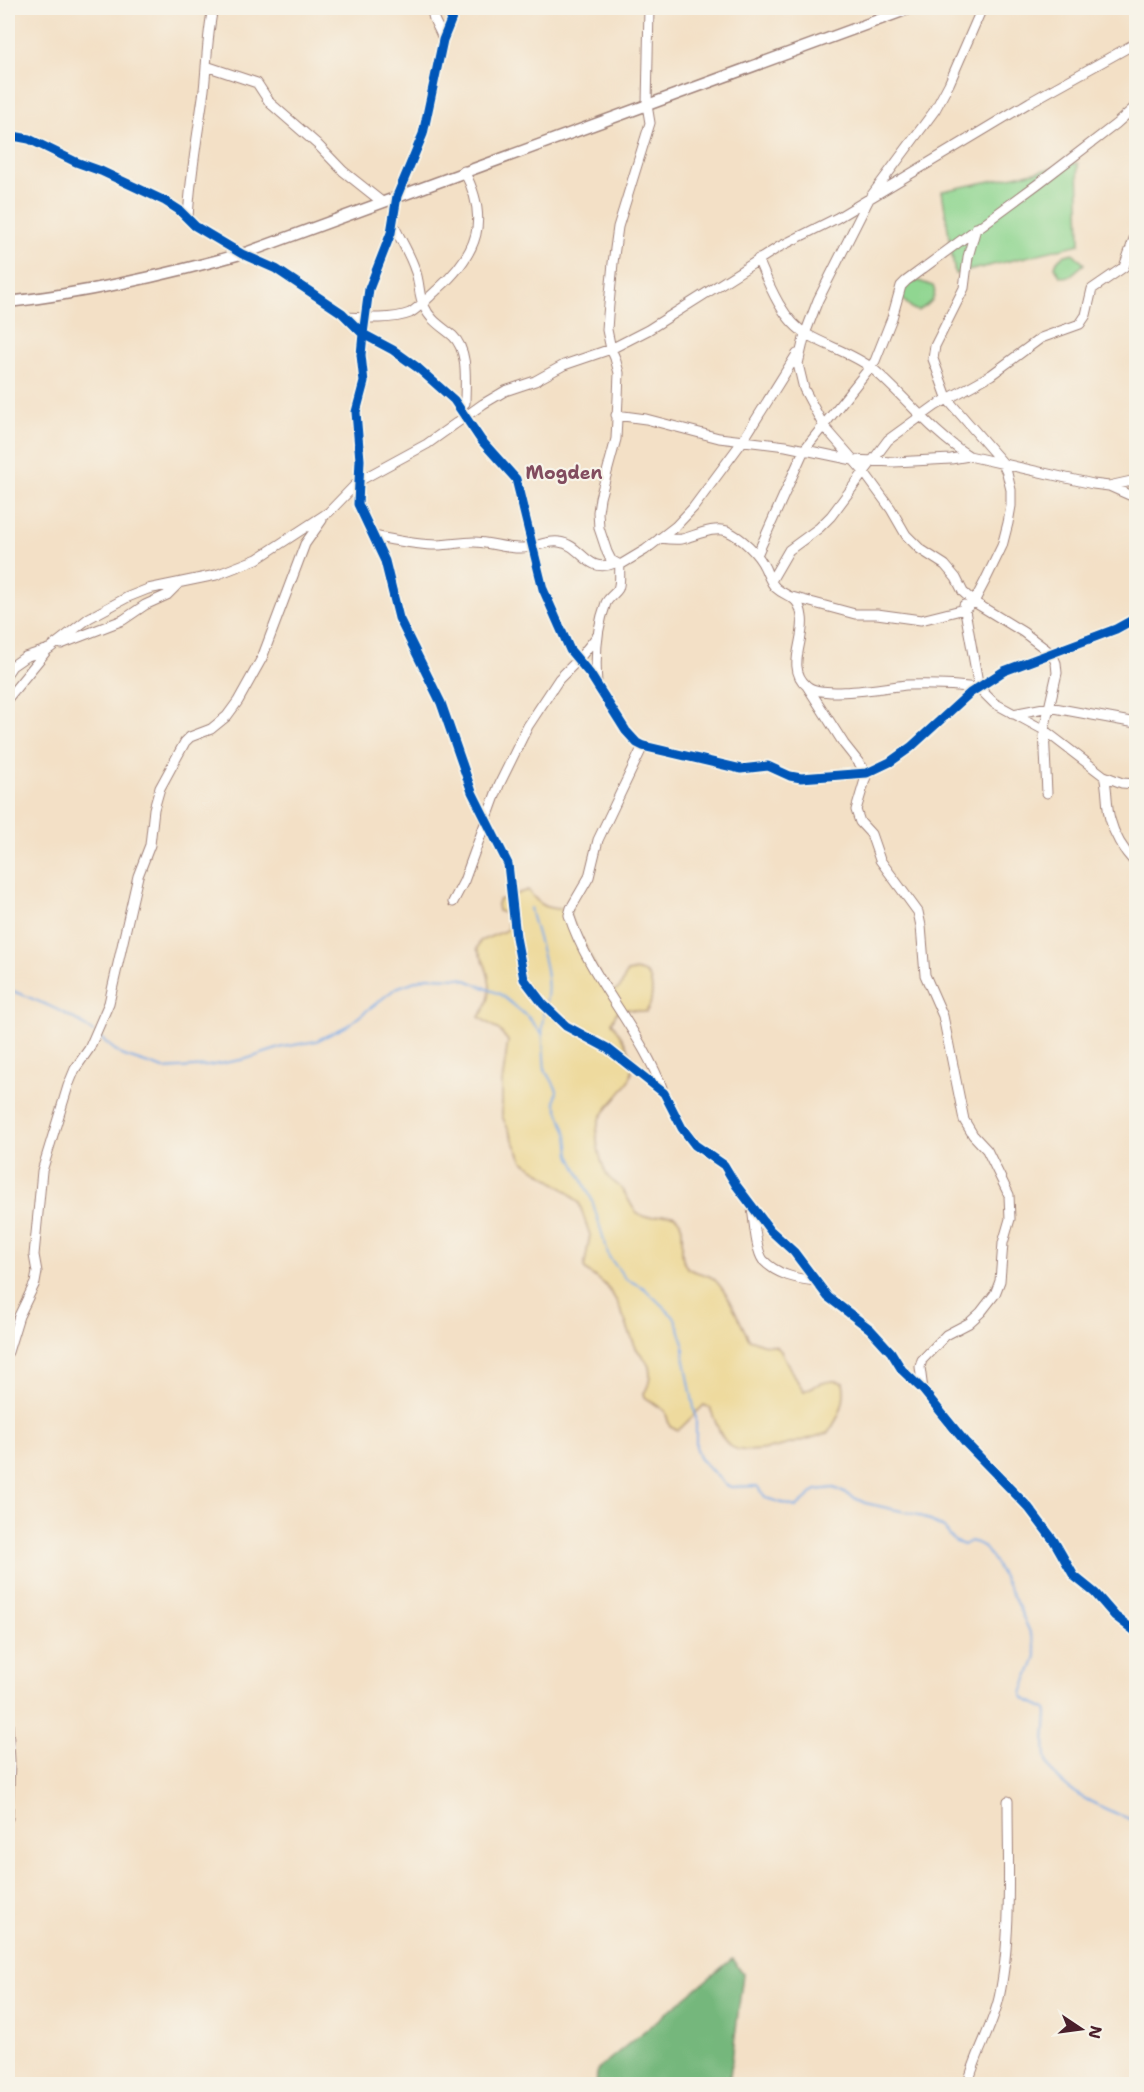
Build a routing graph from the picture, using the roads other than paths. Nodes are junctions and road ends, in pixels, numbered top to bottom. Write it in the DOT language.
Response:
graph roads {
  1 [pos="213,8"];
  2 [pos="434,8"];
  3 [pos="456,8"];
  4 [pos="649,8"];
  5 [pos="911,8"];
  6 [pos="982,8"];
  7 [pos="443,40"];
  8 [pos="1137,43"];
  9 [pos="206,66"];
  10 [pos="647,105"];
  11 [pos="1137,106"];
  12 [pos="8,135"];
  13 [pos="464,171"];
  14 [pos="397,196"];
  15 [pos="869,199"];
  16 [pos="382,202"];
  17 [pos="188,219"];
  18 [pos="392,223"];
  19 [pos="976,228"];
  20 [pos="1137,233"];
  21 [pos="242,254"];
  22 [pos="758,259"];
  23 [pos="8,302"];
  24 [pos="422,304"];
  25 [pos="346,317"];
  26 [pos="365,319"];
  27 [pos="363,334"];
  28 [pos="805,334"];
  29 [pos="801,348"];
  30 [pos="611,349"];
  31 [pos="870,367"];
  32 [pos="454,400"];
  33 [pos="948,400"];
  34 [pos="465,403"];
  35 [pos="483,404"];
  36 [pos="616,415"];
  37 [pos="919,416"];
  38 [pos="465,418"];
  39 [pos="823,425"];
  40 [pos="742,442"];
  41 [pos="804,450"];
  42 [pos="969,456"];
  43 [pos="853,460"];
  44 [pos="871,461"];
  45 [pos="1002,462"];
  46 [pos="864,472"];
  47 [pos="1137,480"];
  48 [pos="359,481"];
  49 [pos="1109,486"];
  50 [pos="1137,498"];
  51 [pos="329,512"];
  52 [pos="373,536"];
  53 [pos="660,538"];
  54 [pos="532,548"];
  55 [pos="757,555"];
  56 [pos="617,564"];
  57 [pos="771,581"];
  58 [pos="180,582"];
  59 [pos="963,592"];
  60 [pos="792,597"];
  61 [pos="974,602"];
  62 [pos="965,609"];
  63 [pos="1137,618"];
  64 [pos="599,634"];
  65 [pos="49,649"];
  66 [pos="1052,654"];
  67 [pos="578,660"];
  68 [pos="8,672"];
  69 [pos="597,685"];
  70 [pos="807,686"];
  71 [pos="979,688"];
  72 [pos="8,698"];
  73 [pos="1049,707"];
  74 [pos="1013,714"];
  75 [pos="1137,723"];
  76 [pos="1044,730"];
  77 [pos="643,746"];
  78 [pos="867,773"];
  79 [pos="1104,776"];
  80 [pos="1137,784"];
  81 [pos="1047,793"];
  82 [pos="487,821"];
  83 [pos="1137,864"];
  84 [pos="453,902"];
  85 [pos="664,1093"];
  86 [pos="751,1206"];
  87 [pos="816,1281"];
  88 [pos="8,1352"];
  89 [pos="923,1390"];
  90 [pos="1137,1632"];
  91 [pos="8,1724"];
  92 [pos="1008,1802"];
  93 [pos="8,1818"];
  94 [pos="968,2085"];
  1 -- 9 [label="street"];
  2 -- 7 [label="street"];
  3 -- 7 [label="street"];
  4 -- 10 [label="street"];
  5 -- 10 [label="street"];
  6 -- 15 [label="street"];
  7 -- 14 [label="street"];
  8 -- 15 [label="street"];
  9 -- 16 [label="street"];
  9 -- 17 [label="street"];
  10 -- 13 [label="street"];
  10 -- 30 [label="street"];
  11 -- 19 [label="street"];
  12 -- 17 [label="street"];
  13 -- 14 [label="street"];
  13 -- 24 [label="street"];
  14 -- 16 [label="street"];
  14 -- 18 [label="street"];
  15 -- 22 [label="street"];
  15 -- 28 [label="street"];
  16 -- 21 [label="street"];
  17 -- 21 [label="street"];
  18 -- 24 [label="street"];
  18 -- 26 [label="street"];
  19 -- 31 [label="street"];
  19 -- 33 [label="street"];
  20 -- 33 [label="street"];
  21 -- 23 [label="street"];
  21 -- 25 [label="street"];
  22 -- 28 [label="street"];
  22 -- 30 [label="street"];
  24 -- 26 [label="street"];
  24 -- 34 [label="street"];
  25 -- 26 [label="street"];
  25 -- 27 [label="street"];
  26 -- 27 [label="street"];
  27 -- 32 [label="street"];
  27 -- 48 [label="street"];
  28 -- 29 [label="street"];
  28 -- 31 [label="street"];
  29 -- 39 [label="street"];
  29 -- 40 [label="street"];
  30 -- 35 [label="street"];
  30 -- 36 [label="street"];
  31 -- 37 [label="street"];
  31 -- 39 [label="street"];
  32 -- 34 [label="street"];
  32 -- 38 [label="street"];
  33 -- 37 [label="street"];
  33 -- 45 [label="street"];
  34 -- 35 [label="street"];
  35 -- 38 [label="street"];
  36 -- 40 [label="street"];
  36 -- 56 [label="street"];
  37 -- 42 [label="street"];
  37 -- 44 [label="street"];
  38 -- 48 [label="street"];
  38 -- 54 [label="street"];
  39 -- 41 [label="street"];
  39 -- 43 [label="street"];
  40 -- 41 [label="street"];
  40 -- 53 [label="street"];
  41 -- 43 [label="street"];
  41 -- 55 [label="street"];
  42 -- 44 [label="street"];
  42 -- 45 [label="street"];
  43 -- 44 [label="street"];
  43 -- 46 [label="street"];
  44 -- 46 [label="street"];
  45 -- 49 [label="street"];
  45 -- 61 [label="street"];
  46 -- 57 [label="street"];
  46 -- 59 [label="street"];
  47 -- 49 [label="street"];
  48 -- 51 [label="street"];
  48 -- 52 [label="street"];
  49 -- 50 [label="street"];
  51 -- 58 [label="street"];
  51 -- 88 [label="street"];
  52 -- 54 [label="street"];
  52 -- 82 [label="street"];
  53 -- 55 [label="street"];
  53 -- 56 [label="street"];
  54 -- 56 [label="street"];
  54 -- 67 [label="street"];
  55 -- 57 [label="street"];
  56 -- 64 [label="street"];
  57 -- 60 [label="street"];
  58 -- 65 [label="street"];
  58 -- 65 [label="street"];
  59 -- 61 [label="street"];
  59 -- 62 [label="street"];
  60 -- 62 [label="street"];
  60 -- 70 [label="street"];
  61 -- 62 [label="street"];
  61 -- 66 [label="street"];
  62 -- 71 [label="street"];
  63 -- 66 [label="street"];
  64 -- 67 [label="street"];
  64 -- 69 [label="street"];
  65 -- 68 [label="street"];
  65 -- 72 [label="street"];
  66 -- 71 [label="street"];
  66 -- 73 [label="street"];
  67 -- 69 [label="street"];
  67 -- 82 [label="street"];
  69 -- 77 [label="street"];
  70 -- 71 [label="street"];
  70 -- 78 [label="street"];
  71 -- 74 [label="street"];
  71 -- 78 [label="street"];
  73 -- 74 [label="street"];
  73 -- 75 [label="street"];
  73 -- 76 [label="street"];
  74 -- 76 [label="street"];
  76 -- 79 [label="street"];
  76 -- 81 [label="street"];
  77 -- 78 [label="street"];
  77 -- 85 [label="street"];
  78 -- 89 [label="street"];
  79 -- 80 [label="street"];
  79 -- 83 [label="street"];
  82 -- 84 [label="street"];
  82 -- 85 [label="street"];
  85 -- 86 [label="street"];
  86 -- 87 [label="street"];
  86 -- 87 [label="street"];
  87 -- 89 [label="street"];
  89 -- 90 [label="street"];
  91 -- 93 [label="street"];
  92 -- 94 [label="street"];
}
